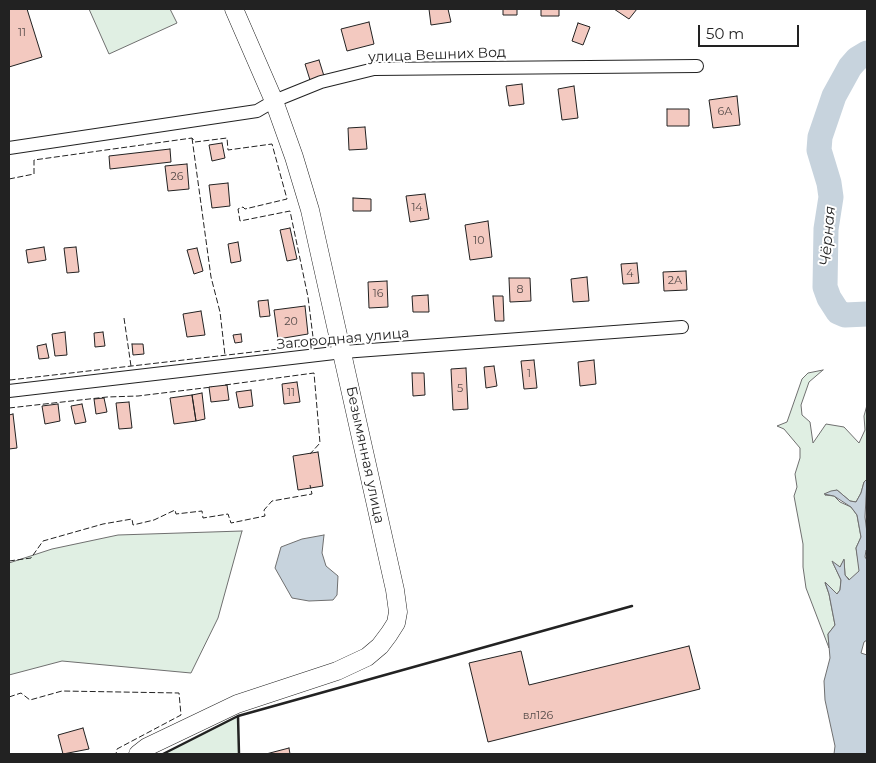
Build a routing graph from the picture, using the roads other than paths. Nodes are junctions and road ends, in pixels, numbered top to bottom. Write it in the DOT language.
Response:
graph roads {
  1 [pos="234,9"];
  2 [pos="696,66"];
  3 [pos="274,101"];
  4 [pos="9,148"];
  5 [pos="682,327"];
  6 [pos="343,352"];
  7 [pos="9,391"];
  8 [pos="138,754"];
  1 -- 3 [label="street, Безымянная улица"];
  2 -- 3 [label="street, улица Вешних Вод"];
  3 -- 4 [label="street, улица Вешних Вод"];
  3 -- 6 [label="street, Безымянная улица"];
  5 -- 6 [label="street, Загородная улица"];
  6 -- 7 [label="street, Загородная улица"];
  6 -- 8 [label="street, Безымянная улица"];
}
